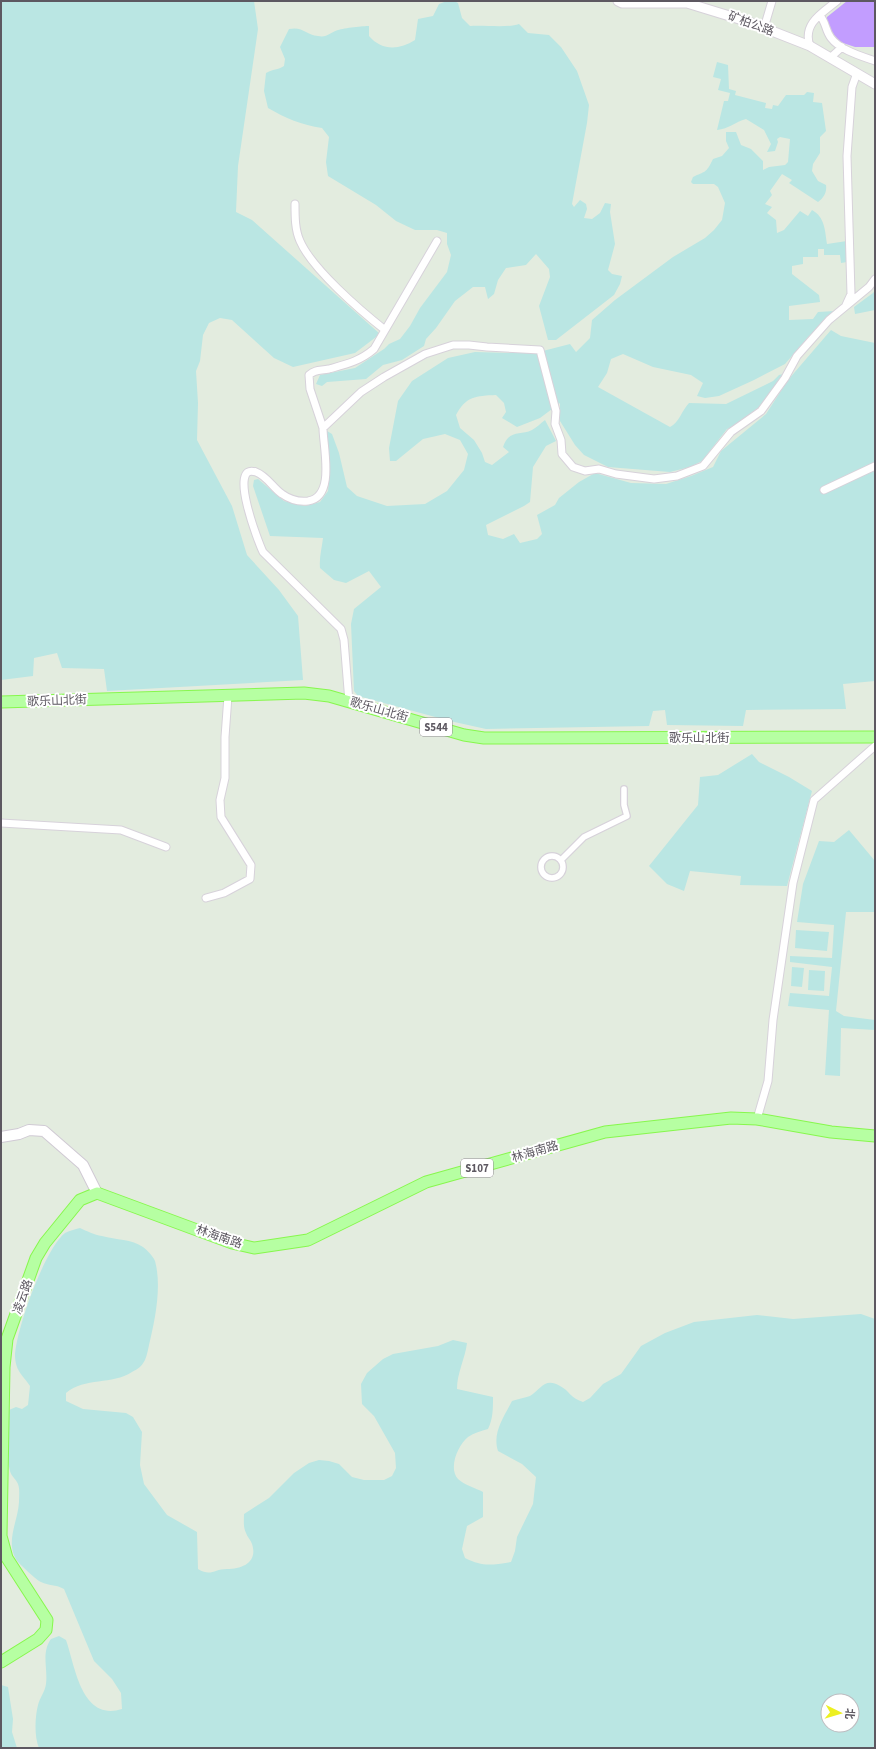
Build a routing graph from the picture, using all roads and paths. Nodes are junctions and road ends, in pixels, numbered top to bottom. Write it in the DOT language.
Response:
graph roads {
  1 [pos="618,1"];
  2 [pos="772,1"];
  3 [pos="837,1"];
  4 [pos="690,3"];
  5 [pos="820,16"];
  6 [pos="764,28"];
  7 [pos="810,46"];
  8 [pos="842,47"];
  9 [pos="830,58"];
  10 [pos="875,61"];
  11 [pos="857,73"];
  12 [pos="875,84"];
  13 [pos="295,204"];
  14 [pos="437,241"];
  15 [pos="875,279"];
  16 [pos="846,307"];
  17 [pos="385,330"];
  18 [pos="323,428"];
  19 [pos="875,466"];
  20 [pos="824,490"];
  21 [pos="228,696"];
  22 [pos="1,702"];
  23 [pos="349,702"];
  24 [pos="875,737"];
  25 [pos="875,746"];
  26 [pos="624,789"];
  27 [pos="1,823"];
  28 [pos="166,847"];
  29 [pos="561,860"];
  30 [pos="206,898"];
  31 [pos="757,1119"];
  32 [pos="875,1136"];
  33 [pos="1,1137"];
  34 [pos="97,1193"];
  35 [pos="1,1662"];
  1 -- 4 [label="street, 矿柏公路"];
  2 -- 6 [label="street"];
  3 -- 5 [label="street"];
  4 -- 6 [label="street, 矿柏公路"];
  5 -- 7 [label="street"];
  5 -- 8 [label="street"];
  6 -- 7 [label="street, 矿柏公路"];
  7 -- 9 [label="street, 矿柏公路"];
  8 -- 9 [label="street"];
  8 -- 10 [label="street"];
  9 -- 11 [label="street, 矿柏公路"];
  11 -- 12 [label="street, 矿柏公路"];
  11 -- 16 [label="street"];
  13 -- 17 [label="street"];
  14 -- 17 [label="street"];
  15 -- 16 [label="street"];
  16 -- 18 [label="street"];
  17 -- 18 [label="street"];
  18 -- 23 [label="street"];
  19 -- 20 [label="street"];
  21 -- 22 [label="main road, 歌乐山北街 / S544"];
  21 -- 23 [label="main road, 歌乐山北街 / S544"];
  21 -- 30 [label="street"];
  23 -- 24 [label="main road, 歌乐山北街 / S544"];
  25 -- 31 [label="street"];
  26 -- 29 [label="street"];
  27 -- 28 [label="street"];
  31 -- 32 [label="main road, 林海南路 / S107"];
  31 -- 34 [label="main road, 林海南路 / S107"];
  33 -- 34 [label="main road"];
  34 -- 35 [label="main road, 凌云路"];
}
